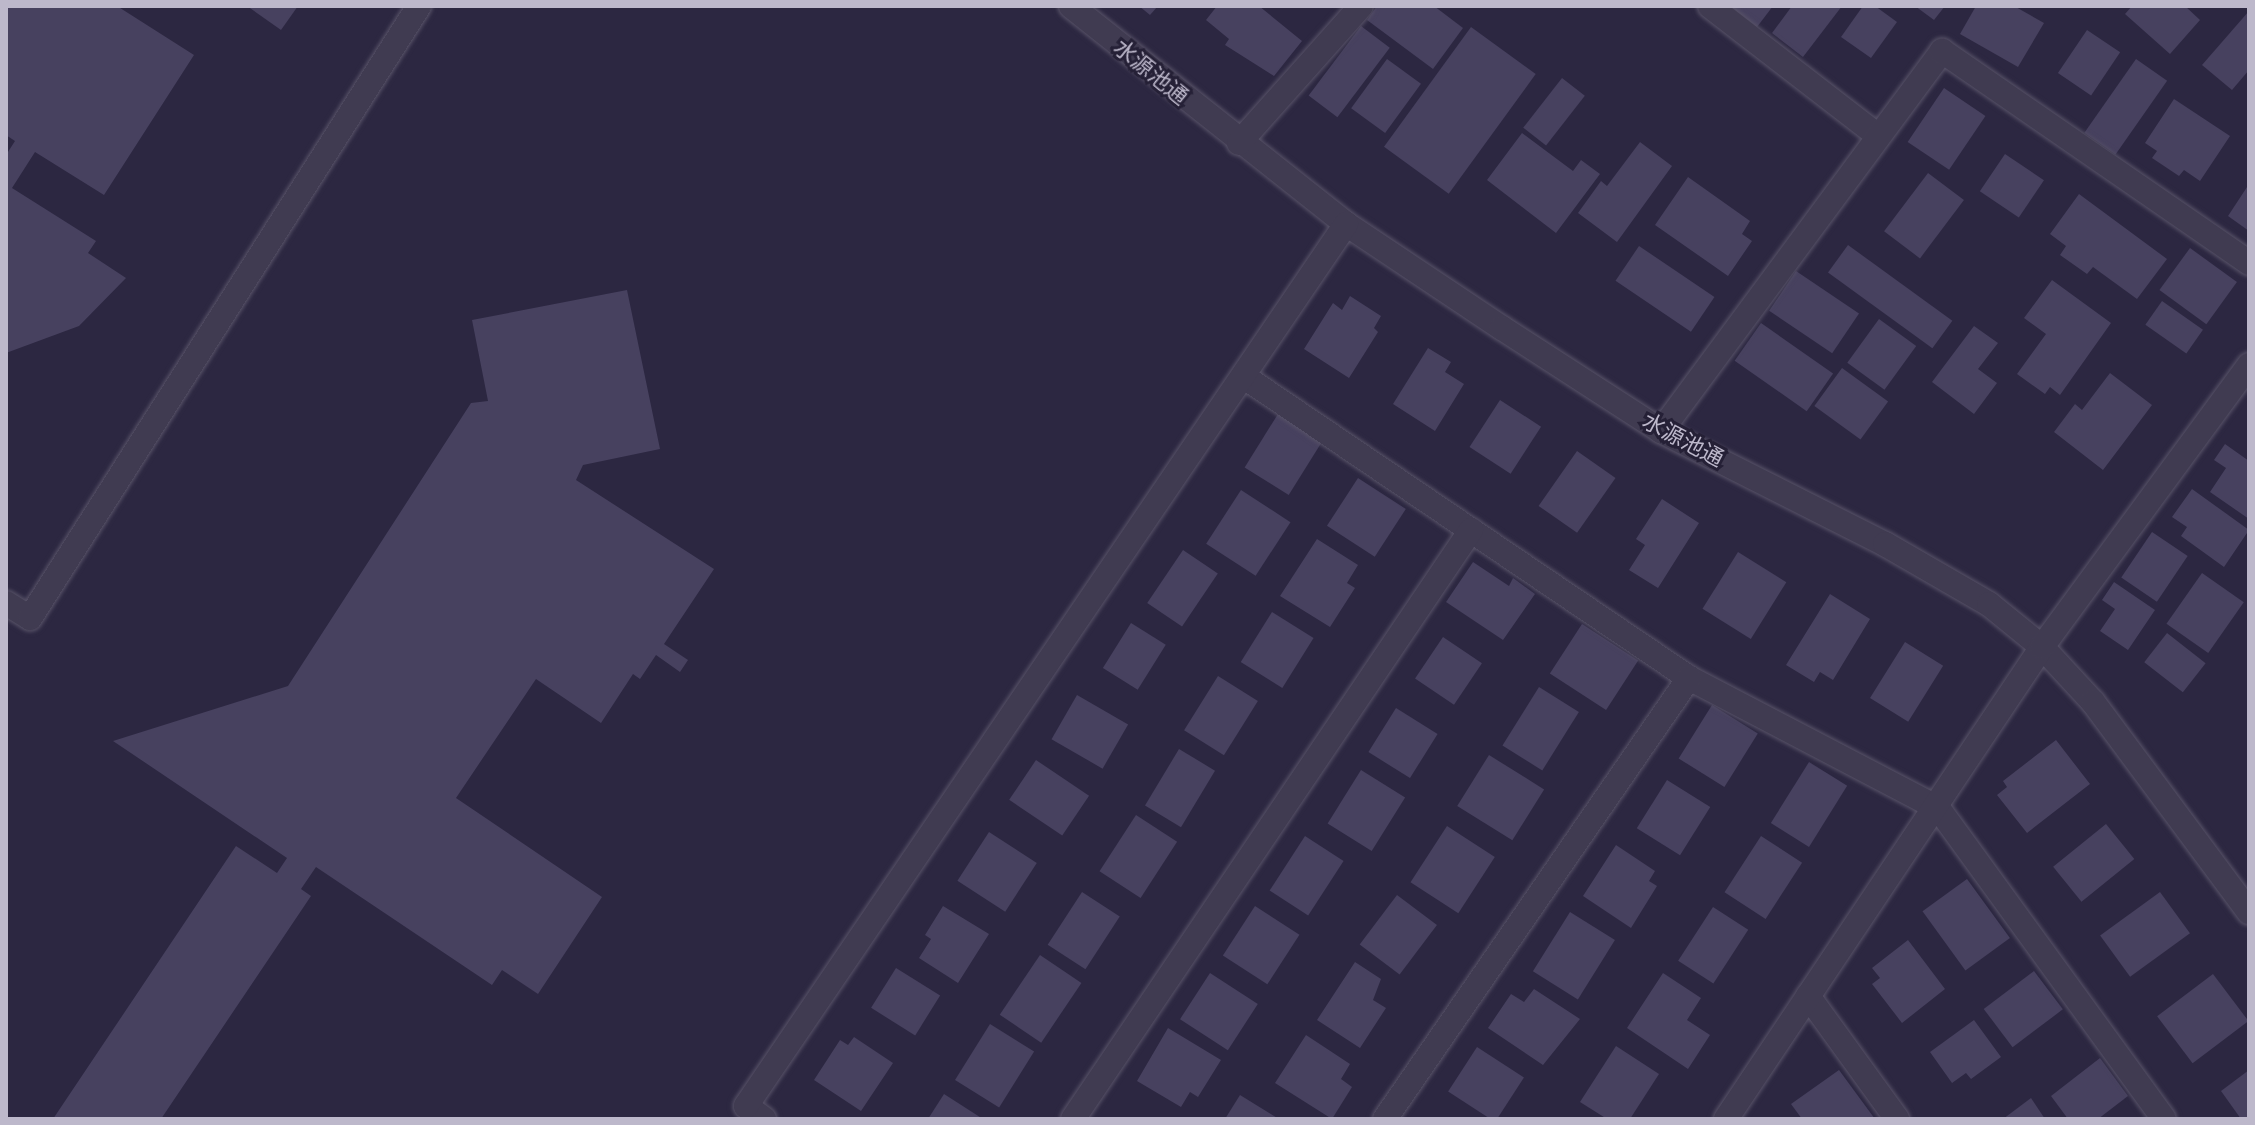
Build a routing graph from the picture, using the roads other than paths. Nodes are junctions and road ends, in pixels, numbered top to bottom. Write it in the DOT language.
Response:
graph roads {
  1 [pos="419,6"];
  2 [pos="1071,6"];
  3 [pos="1361,6"];
  4 [pos="1710,6"];
  5 [pos="1877,135"];
  6 [pos="1239,143"];
  7 [pos="1346,224"];
  8 [pos="2249,263"];
  9 [pos="2249,365"];
  10 [pos="1243,376"];
  11 [pos="1661,431"];
  12 [pos="1471,530"];
  13 [pos="6,603"];
  14 [pos="2042,647"];
  15 [pos="1689,678"];
  16 [pos="1938,808"];
  17 [pos="2249,912"];
  18 [pos="1808,996"];
  19 [pos="748,1115"];
  20 [pos="1073,1119"];
  21 [pos="1385,1119"];
  22 [pos="1726,1119"];
  23 [pos="1897,1119"];
  24 [pos="2164,1119"];
  1 -- 13 [label="street"];
  2 -- 6 [label="street, 水源池通"];
  3 -- 6 [label="street"];
  4 -- 5 [label="street"];
  5 -- 8 [label="street"];
  5 -- 11 [label="street"];
  6 -- 7 [label="street, 水源池通"];
  7 -- 10 [label="street"];
  7 -- 11 [label="street, 水源池通"];
  9 -- 14 [label="street"];
  10 -- 12 [label="street"];
  10 -- 19 [label="street"];
  11 -- 14 [label="street, 水源池通"];
  12 -- 15 [label="street"];
  12 -- 20 [label="street"];
  14 -- 16 [label="street"];
  14 -- 17 [label="street, 水源池通"];
  15 -- 16 [label="street"];
  15 -- 21 [label="street"];
  16 -- 18 [label="street"];
  16 -- 24 [label="street"];
  18 -- 22 [label="street"];
  18 -- 23 [label="street"];
}
